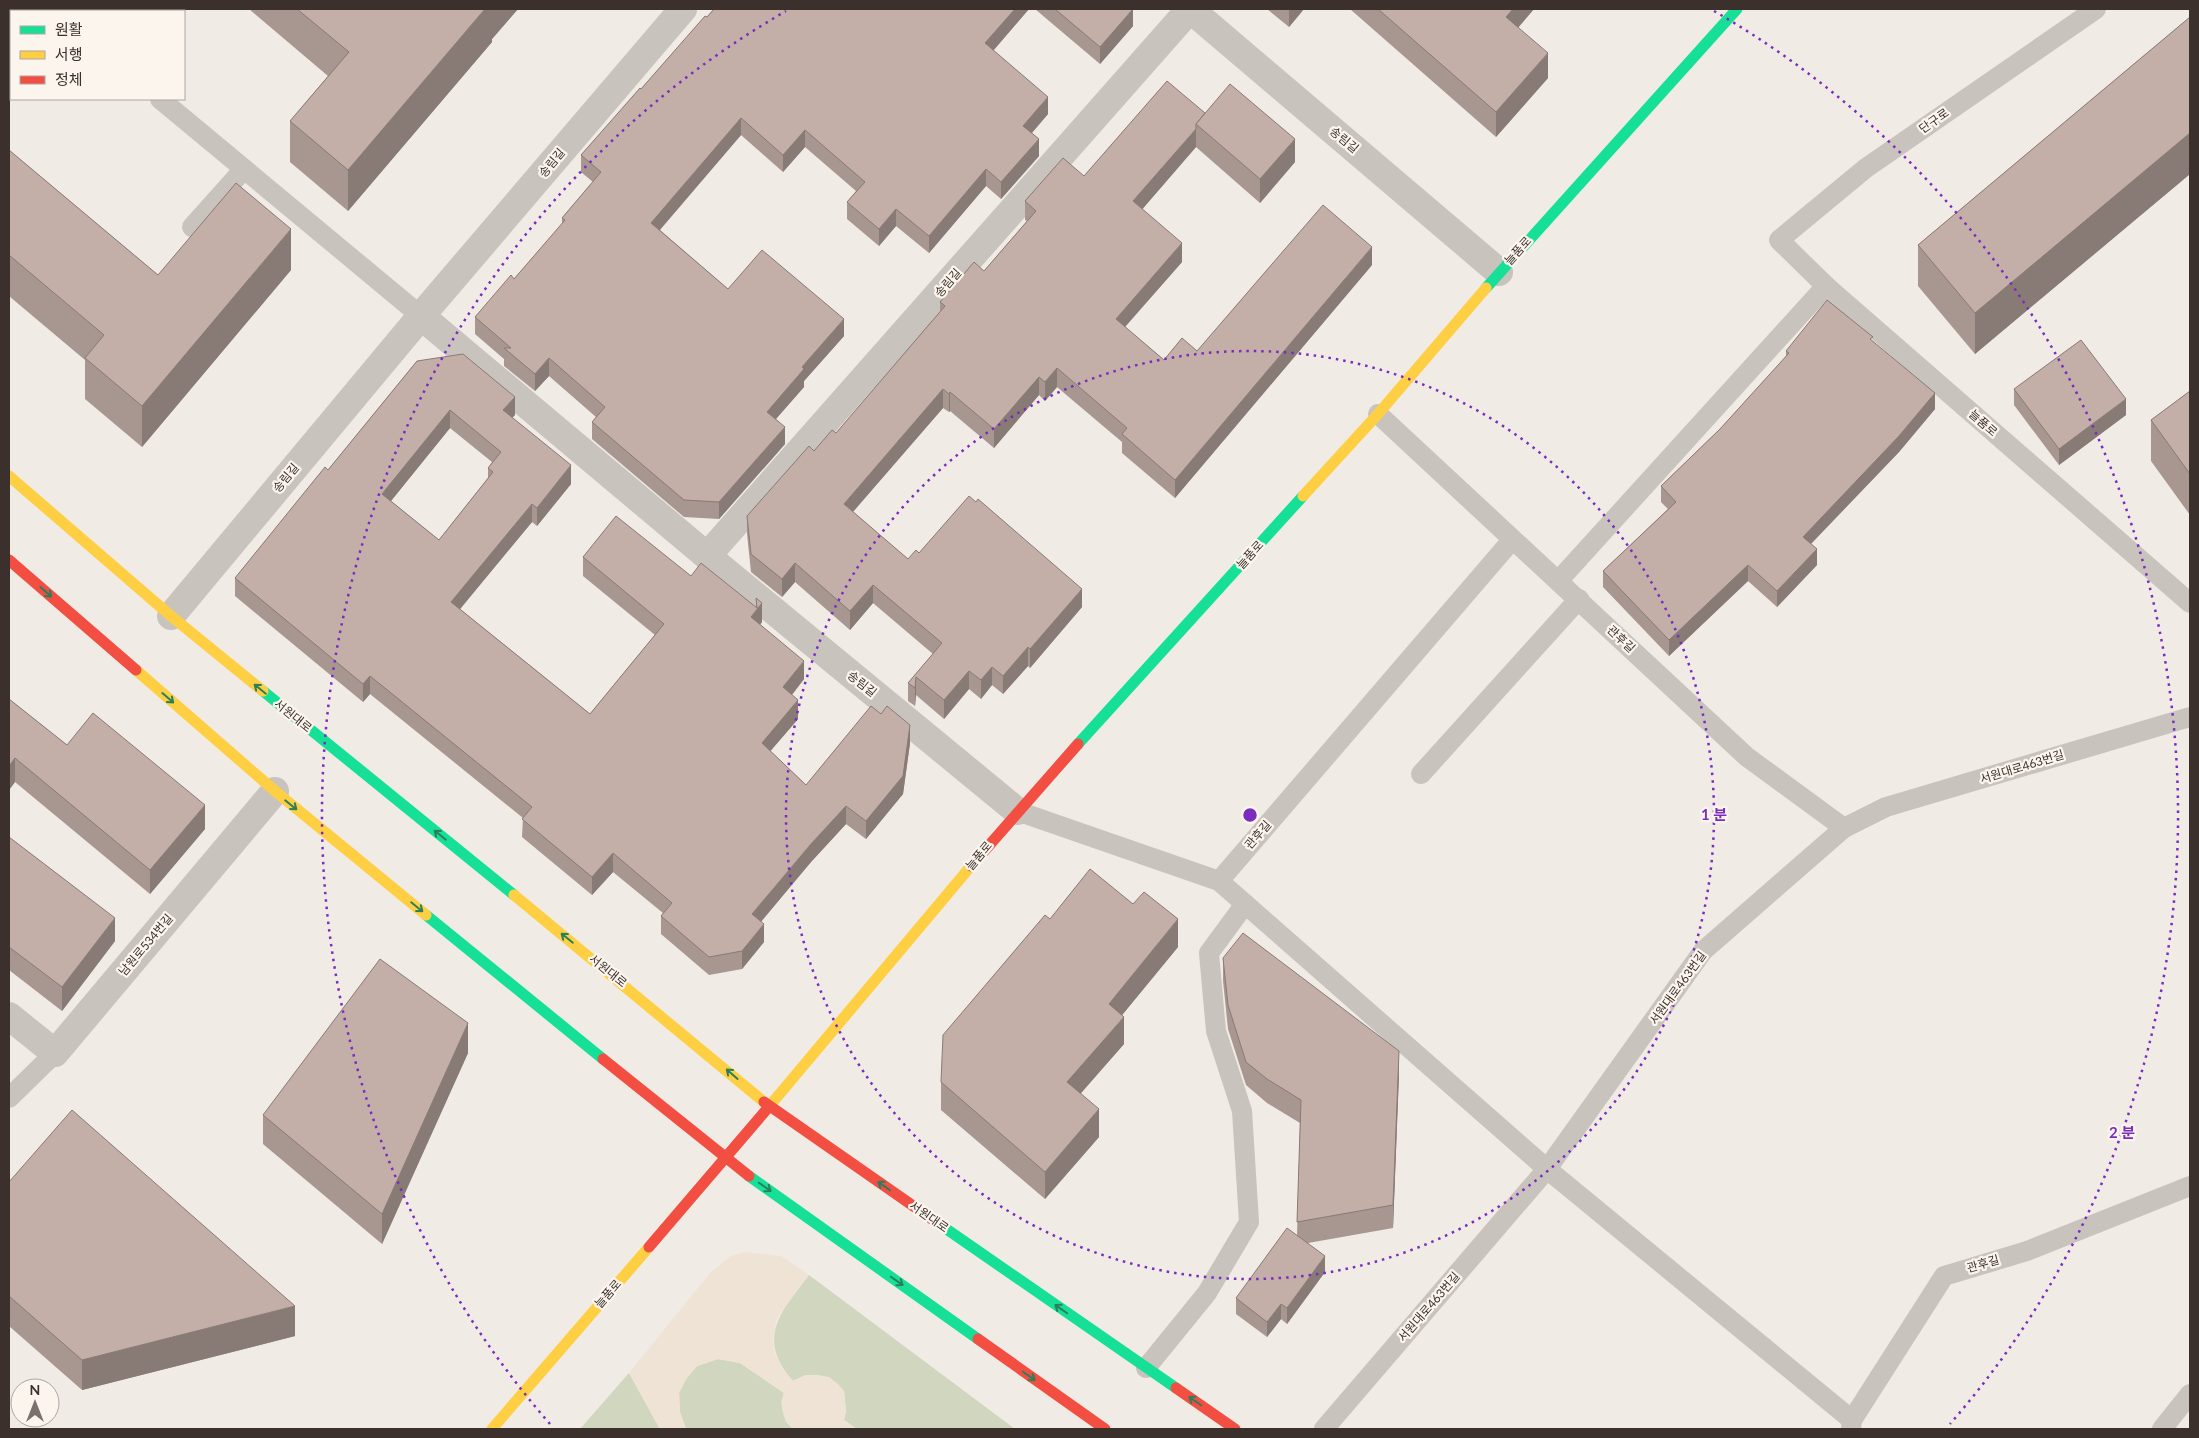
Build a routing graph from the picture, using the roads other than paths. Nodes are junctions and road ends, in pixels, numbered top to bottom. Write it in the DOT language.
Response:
graph roads {
  1 [pos="683,9"];
  2 [pos="1190,9"];
  3 [pos="1737,9"];
  4 [pos="2096,9"];
  5 [pos="161,100"];
  6 [pos="244,169"];
  7 [pos="192,227"];
  8 [pos="1779,240"];
  9 [pos="1499,272"];
  10 [pos="1826,286"];
  11 [pos="421,316"];
  12 [pos="1378,414"];
  13 [pos="9,476"];
  14 [pos="1512,540"];
  15 [pos="707,556"];
  16 [pos="9,560"];
  17 [pos="1559,580"];
  18 [pos="1579,600"];
  19 [pos="2190,603"];
  20 [pos="171,616"];
  21 [pos="2190,717"];
  22 [pos="1422,774"];
  23 [pos="275,791"];
  24 [pos="1017,811"];
  25 [pos="1844,828"];
  26 [pos="1218,881"];
  27 [pos="1245,904"];
  28 [pos="9,1016"];
  29 [pos="55,1053"];
  30 [pos="9,1098"];
  31 [pos="769,1106"];
  32 [pos="725,1159"];
  33 [pos="1547,1169"];
  34 [pos="2190,1186"];
  35 [pos="1146,1368"];
  36 [pos="2190,1394"];
  37 [pos="1852,1425"];
  38 [pos="492,1429"];
  39 [pos="1105,1429"];
  40 [pos="1235,1429"];
  41 [pos="1324,1429"];
  42 [pos="2162,1429"];
  1 -- 11 [label="street, 송림길"];
  2 -- 9 [label="street, 송림길"];
  2 -- 15 [label="street, 송림길"];
  3 -- 9 [label="street, 늘품로"];
  4 -- 8 [label="lane, 단구로"];
  5 -- 6 [label="lane"];
  6 -- 7 [label="lane"];
  6 -- 11 [label="lane"];
  8 -- 10 [label="lane, 늘품로"];
  9 -- 12 [label="street, 늘품로"];
  10 -- 17 [label="lane"];
  10 -- 19 [label="lane, 늘품로"];
  11 -- 15 [label="street, 송림길"];
  11 -- 20 [label="street, 송림길"];
  12 -- 14 [label="lane"];
  12 -- 24 [label="street, 늘품로"];
  13 -- 20 [label="street, 서원대로"];
  14 -- 17 [label="lane"];
  14 -- 26 [label="lane, 관후길"];
  15 -- 24 [label="street, 송림길"];
  16 -- 23 [label="street, one-way"];
  17 -- 18 [label="lane, 관후길"];
  18 -- 22 [label="lane"];
  18 -- 25 [label="lane, 관후길"];
  31 -- 20 [label="street, 서원대로, one-way"];
  21 -- 25 [label="lane, 서원대로463번길"];
  23 -- 29 [label="street, 남원로534번길"];
  23 -- 32 [label="street, one-way"];
  24 -- 26 [label="lane"];
  24 -- 31 [label="street, 늘품로"];
  25 -- 33 [label="lane, 서원대로463번길"];
  26 -- 27 [label="lane"];
  27 -- 33 [label="lane"];
  27 -- 35 [label="lane"];
  28 -- 29 [label="street"];
  29 -- 30 [label="lane"];
  31 -- 32 [label="street, 늘품로"];
  35 -- 31 [label="street, 서원대로, one-way"];
  32 -- 38 [label="street, 늘품로"];
  32 -- 39 [label="street, one-way"];
  33 -- 37 [label="lane"];
  33 -- 41 [label="lane, 서원대로463번길"];
  34 -- 37 [label="lane, 관후길"];
  40 -- 35 [label="street, 서원대로, one-way"];
  36 -- 42 [label="lane"];
}
